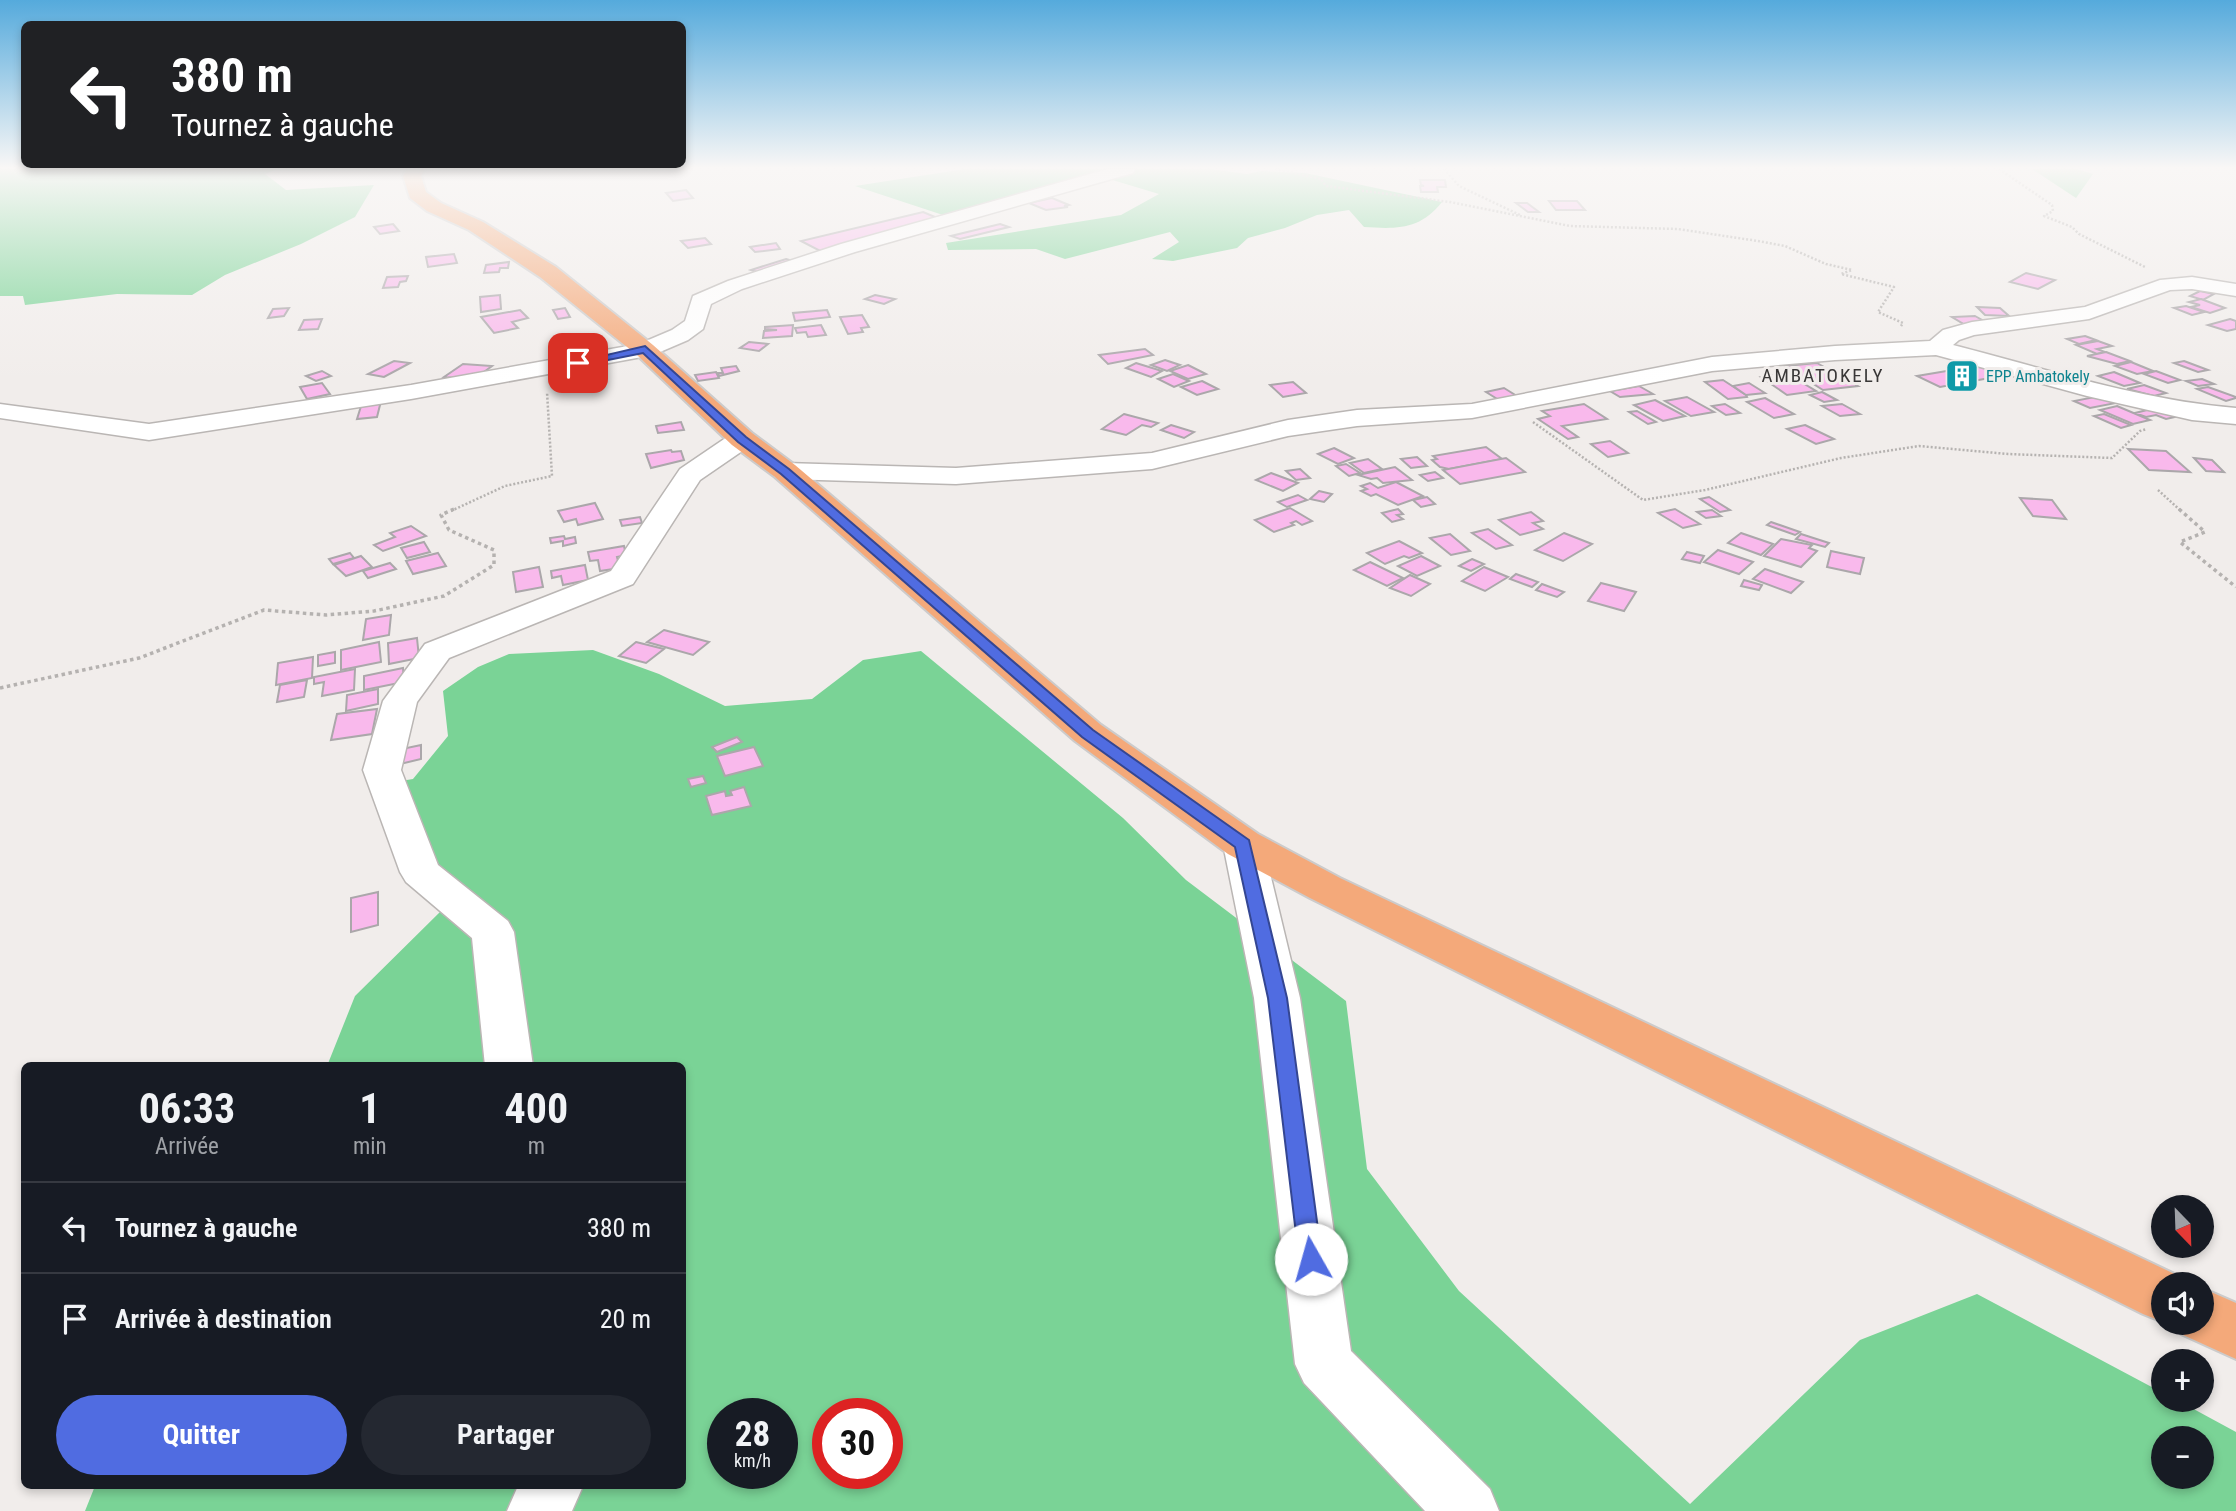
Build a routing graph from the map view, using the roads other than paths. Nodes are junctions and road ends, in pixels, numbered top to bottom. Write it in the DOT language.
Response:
graph roads {
  1 [pos="497,240"];
  2 [pos="876,240"];
  3 [pos="2236,290"];
  4 [pos="1936,348"];
  5 [pos="645,349"];
  6 [pos="0,411"];
  7 [pos="2225,416"];
  8 [pos="742,439"];
  9 [pos="785,471"];
  10 [pos="1243,844"];
  11 [pos="509,1062"];
  12 [pos="2151,1290"];
  13 [pos="2214,1321"];
  14 [pos="2236,1332"];
  15 [pos="550,1489"];
  16 [pos="538,1511"];
  17 [pos="1468,1511"];
  1 -- 5 [label="main road"];
  2 -- 5 [label="street"];
  3 -- 4 [label="street"];
  4 -- 7 [label="street"];
  4 -- 9 [label="street"];
  5 -- 6 [label="street"];
  5 -- 8 [label="main road"];
  8 -- 9 [label="main road"];
  8 -- 11 [label="street"];
  9 -- 10 [label="main road"];
  10 -- 12 [label="main road"];
  10 -- 17 [label="street"];
  13 -- 14 [label="main road"];
  15 -- 16 [label="street"];
}
